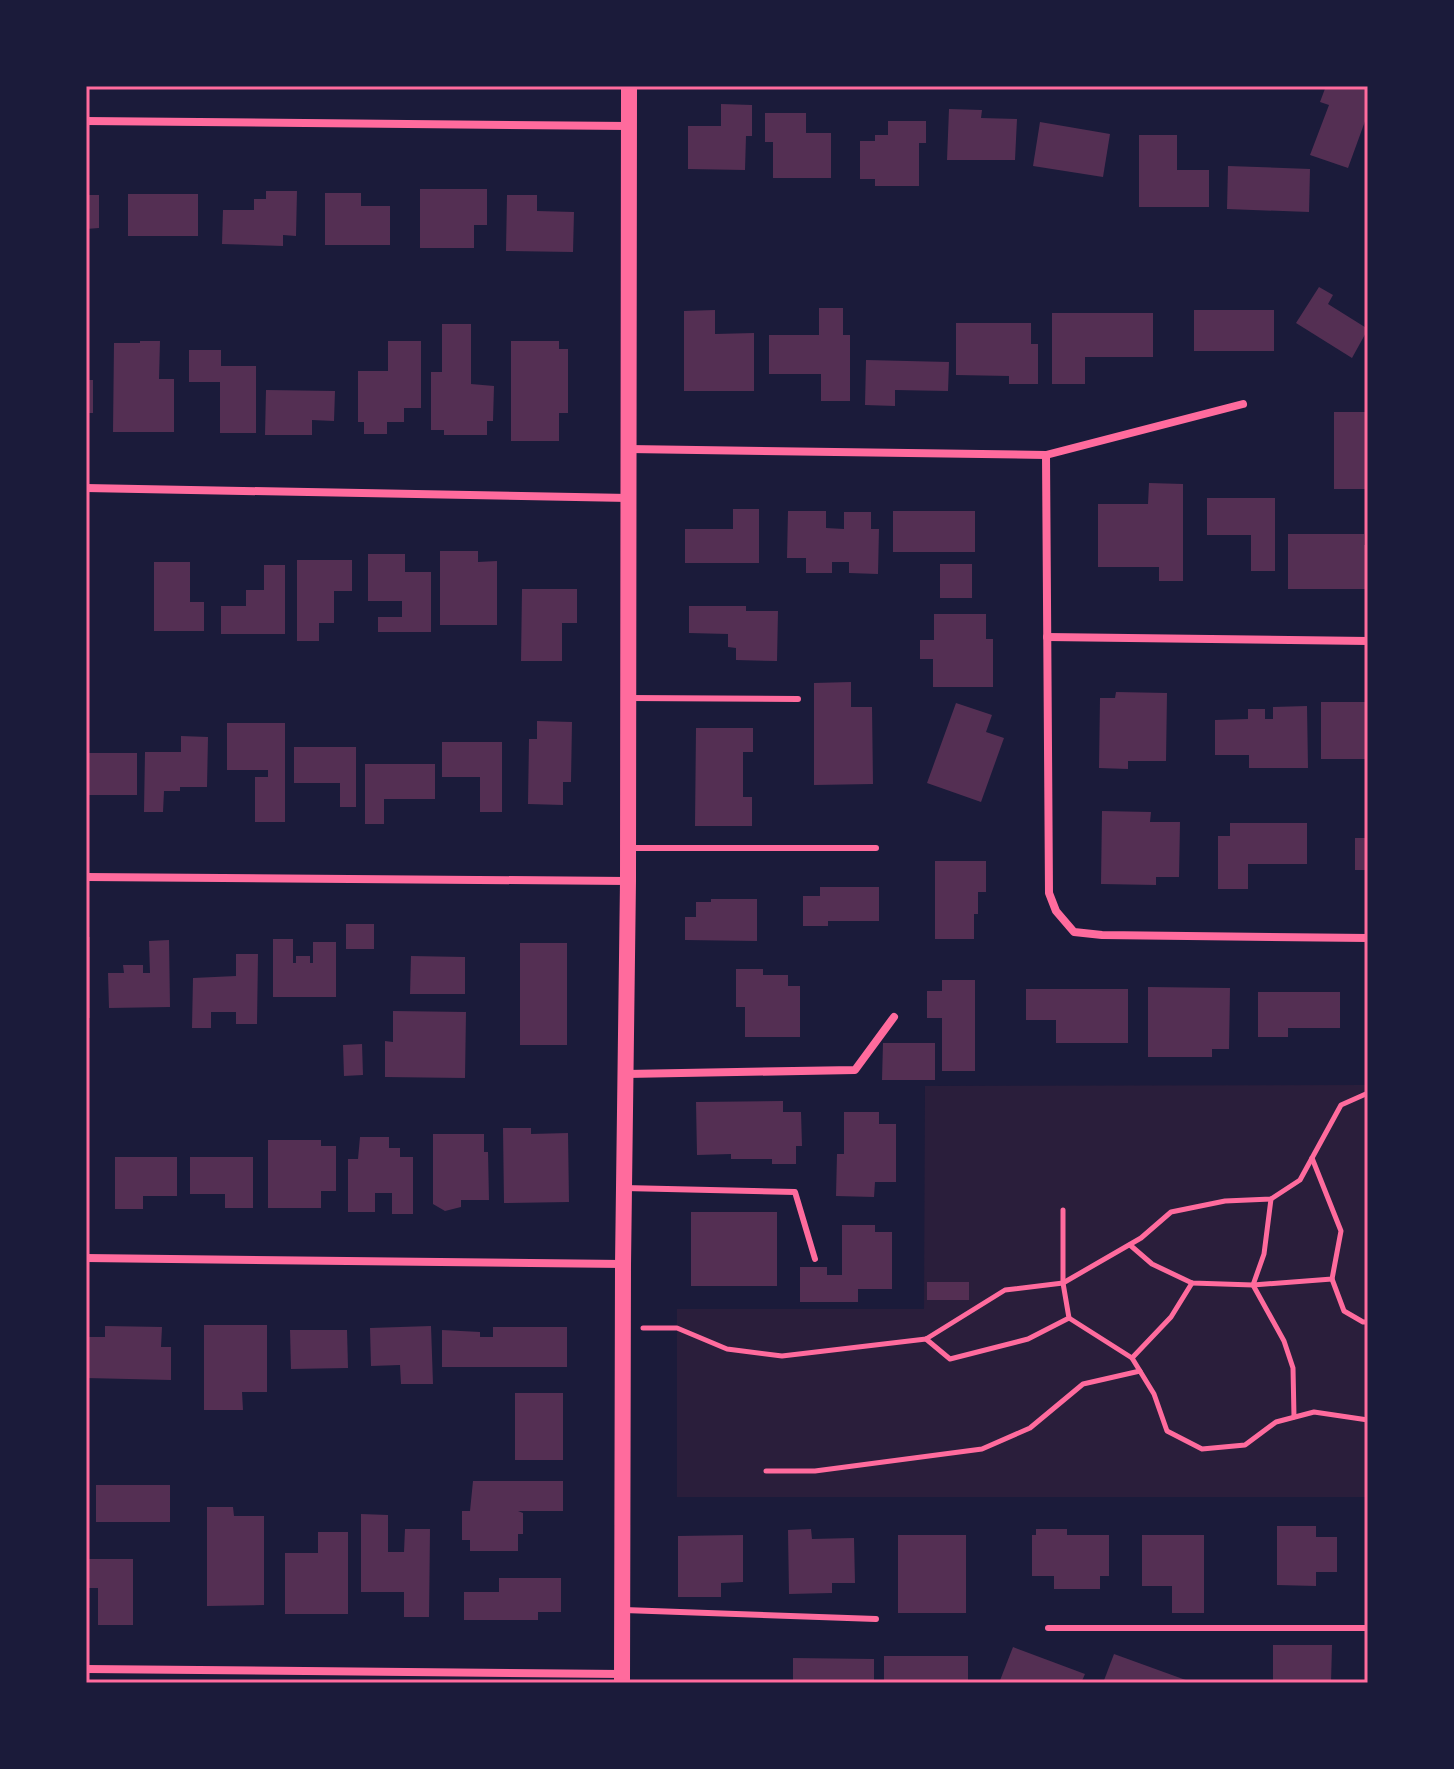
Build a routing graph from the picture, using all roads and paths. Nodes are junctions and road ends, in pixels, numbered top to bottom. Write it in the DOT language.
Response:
graph roads {
  1 [pos="629,86"];
  2 [pos="86,121"];
  3 [pos="629,126"];
  4 [pos="1243,404"];
  5 [pos="629,449"];
  6 [pos="1046,455"];
  7 [pos="86,488"];
  8 [pos="629,498"];
  9 [pos="1047,637"];
  10 [pos="1368,641"];
  11 [pos="629,698"];
  12 [pos="798,699"];
  13 [pos="628,848"];
  14 [pos="876,848"];
  15 [pos="86,877"];
  16 [pos="628,881"];
  17 [pos="1368,938"];
  18 [pos="894,1017"];
  19 [pos="625,1074"];
  20 [pos="1368,1093"];
  21 [pos="1311,1157"];
  22 [pos="624,1188"];
  23 [pos="1271,1199"];
  24 [pos="1063,1210"];
  25 [pos="1130,1245"];
  26 [pos="86,1258"];
  27 [pos="815,1259"];
  28 [pos="623,1264"];
  29 [pos="1332,1279"];
  30 [pos="1063,1283"];
  31 [pos="1192,1283"];
  32 [pos="1253,1285"];
  33 [pos="1069,1318"];
  34 [pos="1368,1322"];
  35 [pos="642,1328"];
  36 [pos="926,1339"];
  37 [pos="1132,1358"];
  38 [pos="1140,1371"];
  39 [pos="1294,1417"];
  40 [pos="1368,1420"];
  41 [pos="766,1471"];
  42 [pos="623,1610"];
  43 [pos="876,1619"];
  44 [pos="1048,1628"];
  45 [pos="1368,1628"];
  46 [pos="86,1669"];
  47 [pos="622,1679"];
  1 -- 3 [label="main road"];
  2 -- 3 [label="street"];
  3 -- 5 [label="main road"];
  4 -- 6 [label="street"];
  5 -- 6 [label="street"];
  5 -- 8 [label="main road"];
  6 -- 9 [label="street"];
  7 -- 8 [label="street"];
  8 -- 11 [label="main road"];
  9 -- 10 [label="street"];
  9 -- 17 [label="street"];
  11 -- 12 [label="lane"];
  11 -- 13 [label="main road"];
  13 -- 14 [label="lane"];
  13 -- 16 [label="main road"];
  15 -- 16 [label="street"];
  16 -- 19 [label="main road"];
  18 -- 19 [label="street"];
  19 -- 22 [label="main road"];
  20 -- 21 [label="path"];
  21 -- 23 [label="path"];
  21 -- 29 [label="path"];
  22 -- 27 [label="lane"];
  22 -- 28 [label="main road"];
  23 -- 25 [label="path"];
  23 -- 32 [label="path"];
  24 -- 30 [label="path"];
  25 -- 30 [label="path"];
  25 -- 31 [label="path"];
  26 -- 28 [label="street"];
  28 -- 42 [label="main road"];
  29 -- 32 [label="path"];
  29 -- 34 [label="path"];
  30 -- 33 [label="path"];
  30 -- 36 [label="path"];
  31 -- 32 [label="path"];
  31 -- 37 [label="path"];
  32 -- 39 [label="path"];
  33 -- 36 [label="path"];
  33 -- 37 [label="path"];
  35 -- 36 [label="path"];
  37 -- 38 [label="path"];
  38 -- 39 [label="path"];
  38 -- 41 [label="path"];
  39 -- 40 [label="path"];
  42 -- 43 [label="lane"];
  42 -- 47 [label="main road"];
  44 -- 45 [label="lane"];
  46 -- 47 [label="street"];
}
